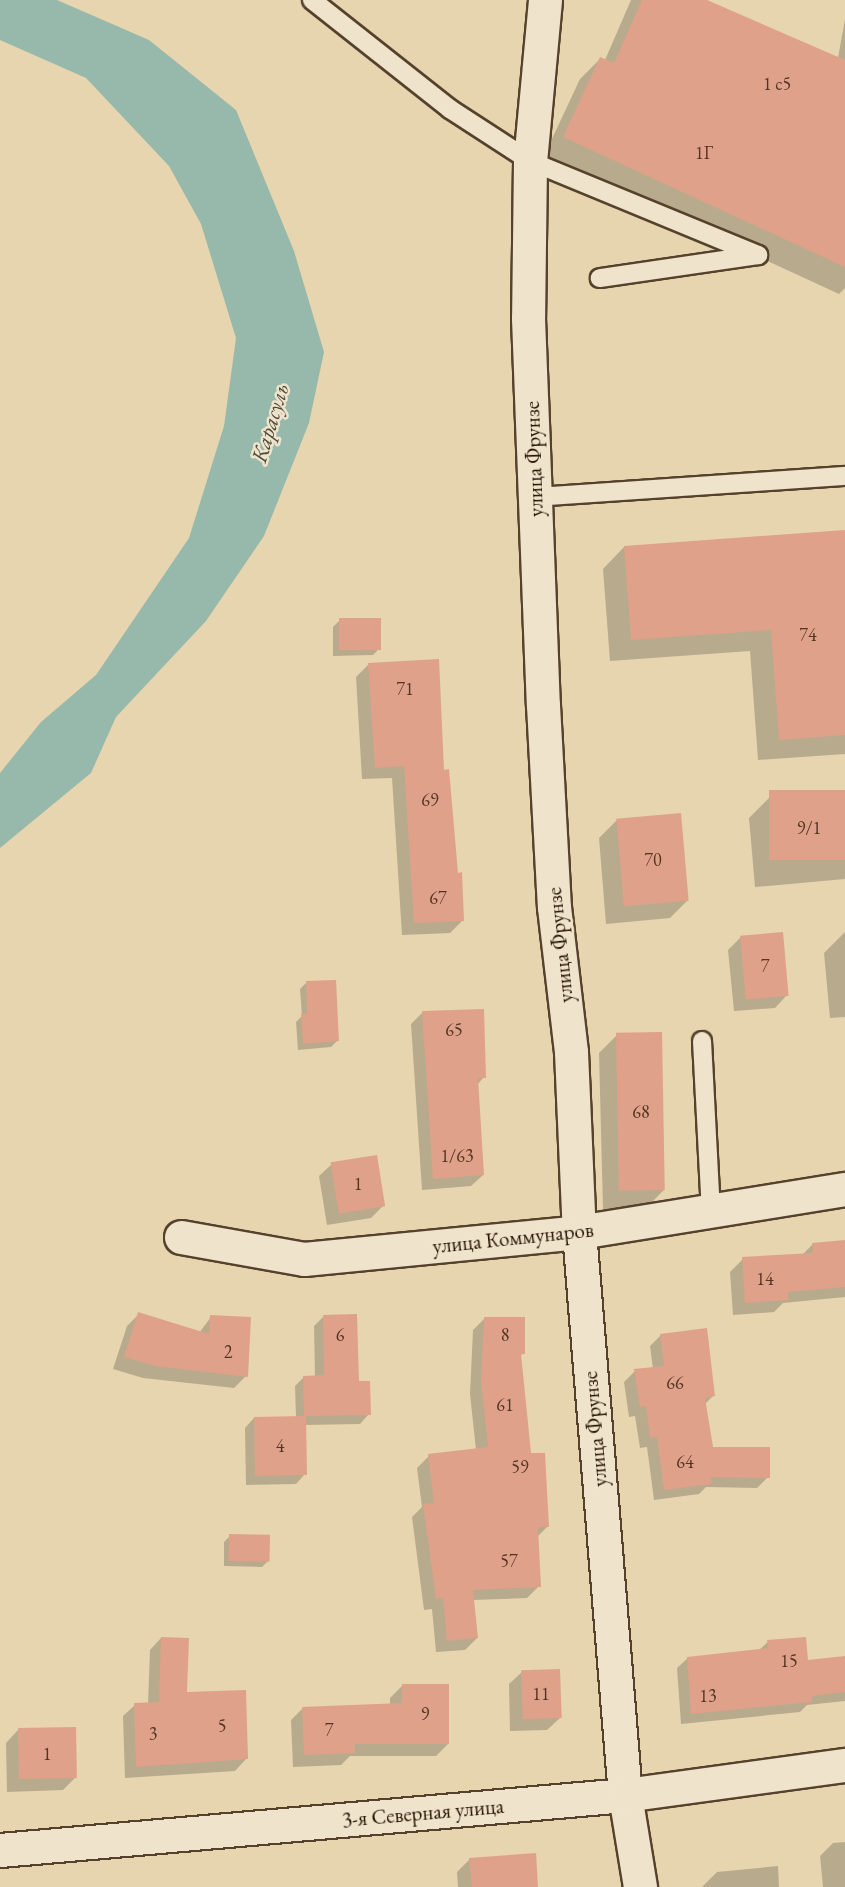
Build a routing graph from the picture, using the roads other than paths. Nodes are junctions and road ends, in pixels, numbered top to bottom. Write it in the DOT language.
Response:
graph roads {
  1 [pos="312,0"];
  2 [pos="545,0"];
  3 [pos="530,161"];
  4 [pos="600,278"];
  5 [pos="845,476"];
  6 [pos="535,497"];
  7 [pos="702,1041"];
  8 [pos="845,1189"];
  9 [pos="711,1210"];
  10 [pos="579,1232"];
  11 [pos="181,1237"];
  12 [pos="845,1765"];
  13 [pos="625,1795"];
  14 [pos="0,1850"];
  15 [pos="640,1887"];
  1 -- 3 [label="lane"];
  2 -- 3 [label="street, улица Фрунзе"];
  3 -- 4 [label="lane"];
  3 -- 6 [label="street, улица Фрунзе"];
  5 -- 6 [label="lane"];
  6 -- 10 [label="street, улица Фрунзе"];
  7 -- 9 [label="lane"];
  8 -- 9 [label="street, улица Коммунаров"];
  9 -- 10 [label="street, улица Коммунаров"];
  10 -- 11 [label="street, улица Коммунаров"];
  10 -- 13 [label="street, улица Фрунзе"];
  12 -- 13 [label="street, 3-я Северная улица"];
  13 -- 14 [label="street, 3-я Северная улица"];
  13 -- 15 [label="street, улица Фрунзе"];
}
